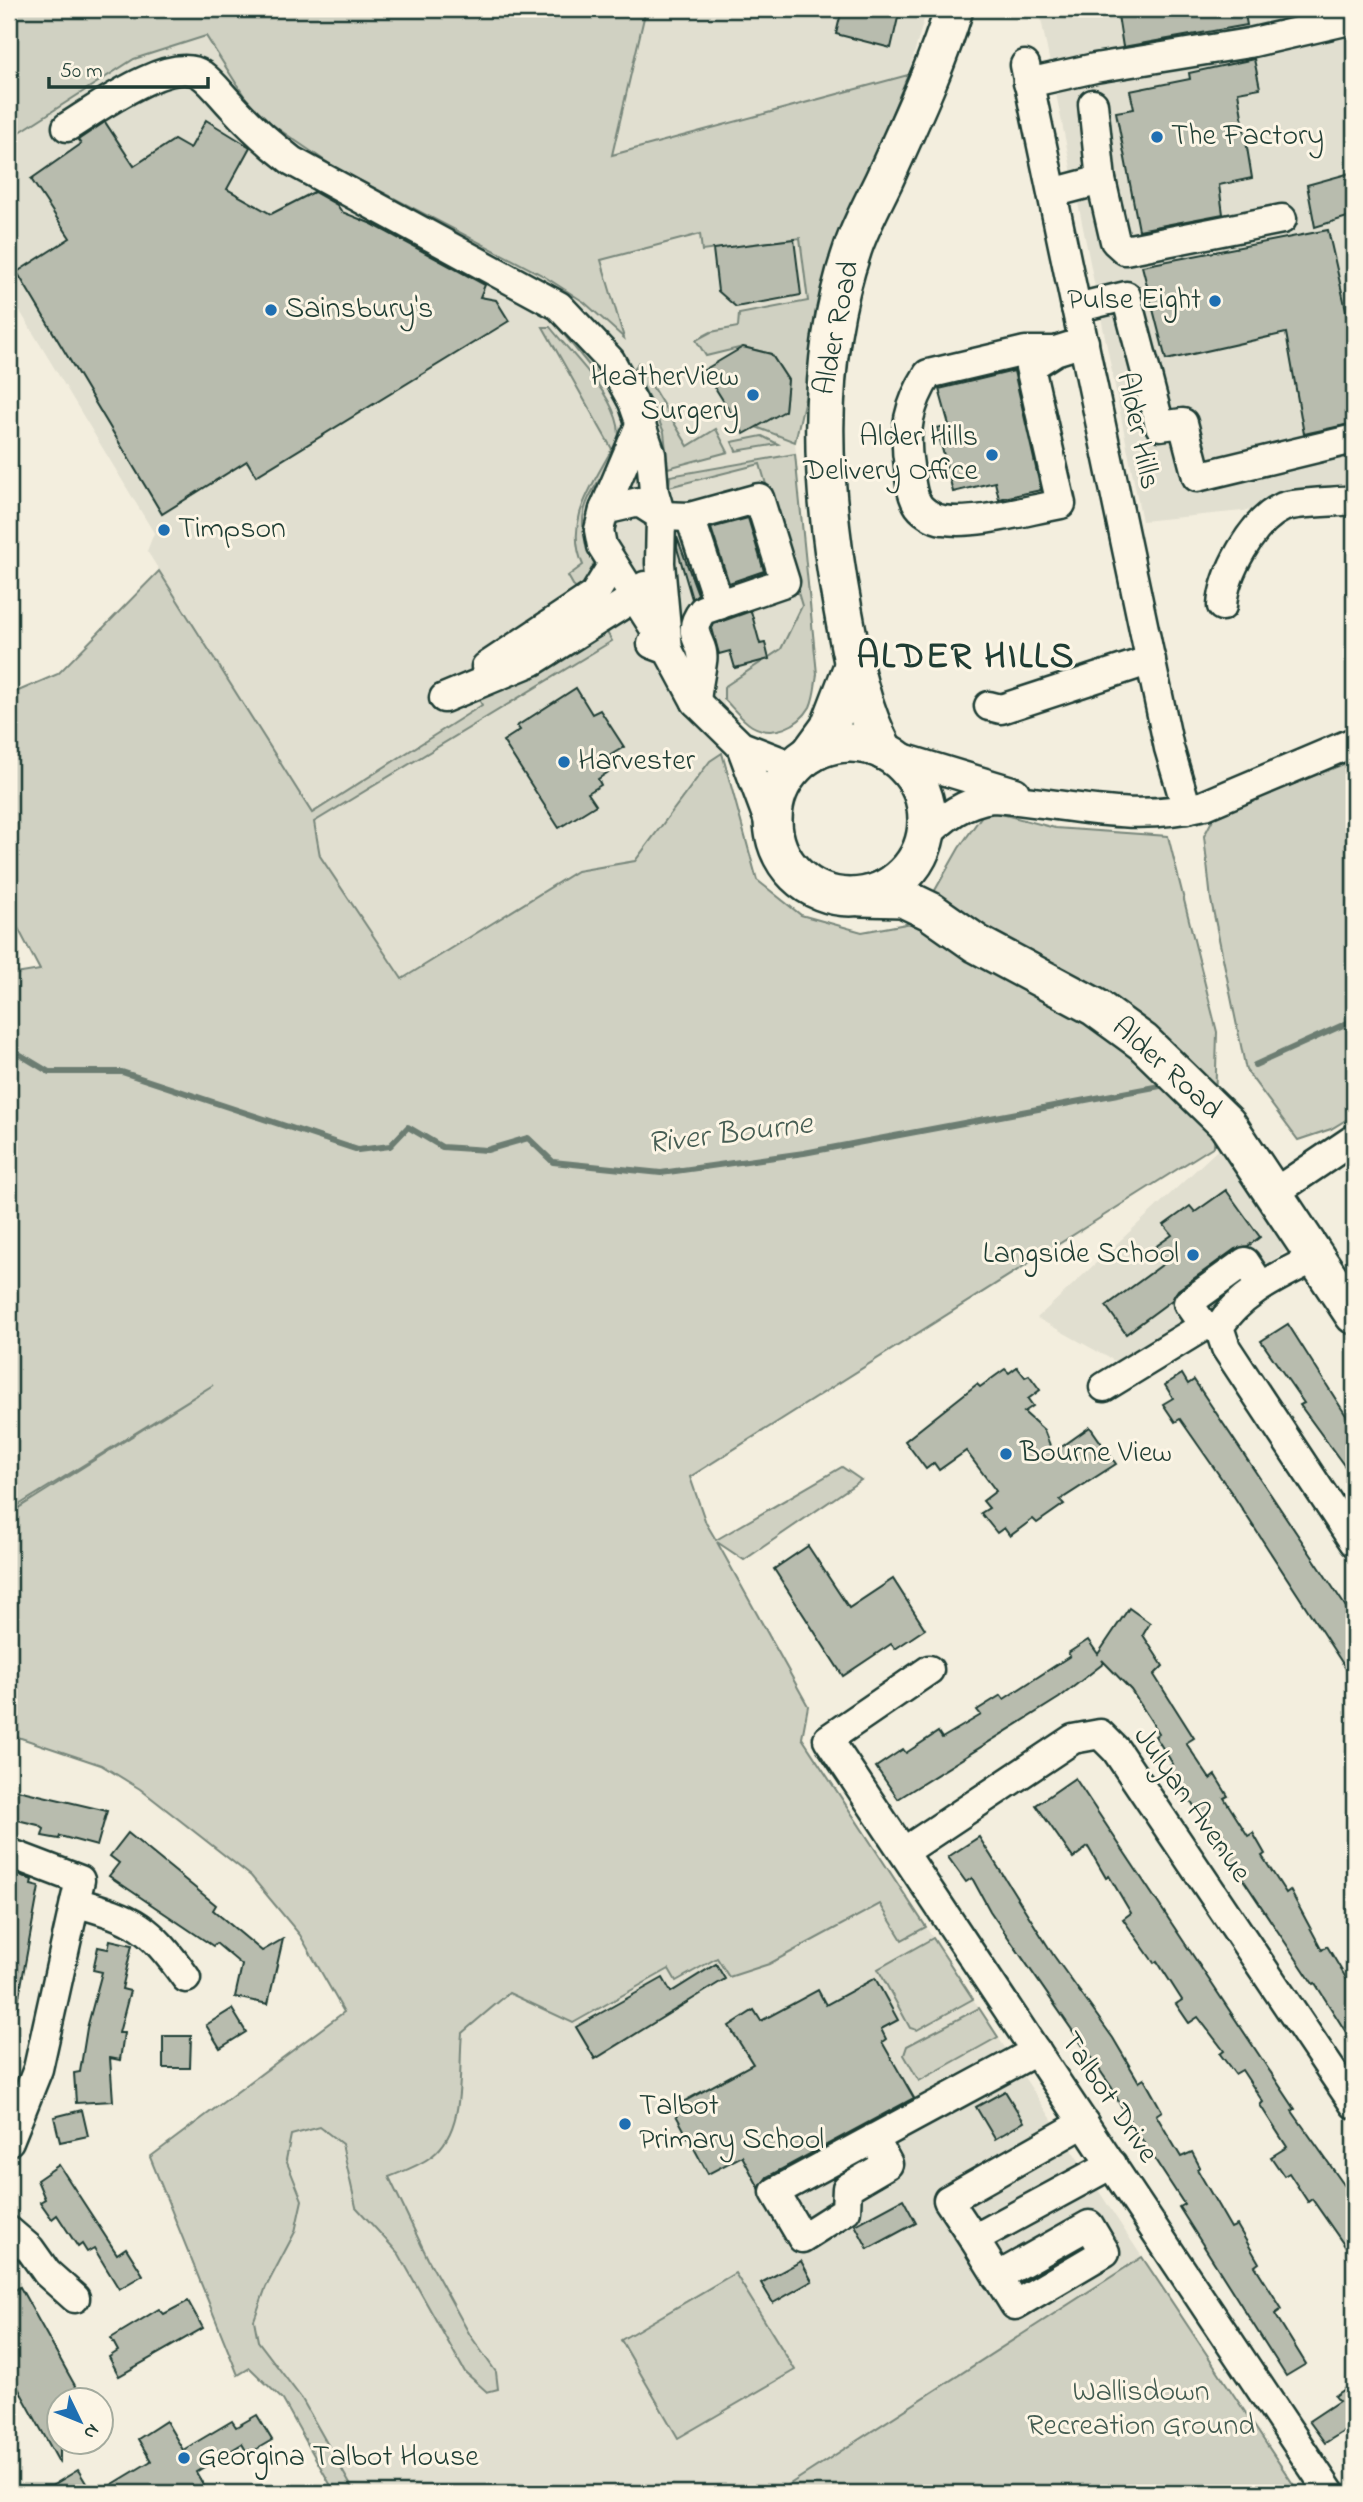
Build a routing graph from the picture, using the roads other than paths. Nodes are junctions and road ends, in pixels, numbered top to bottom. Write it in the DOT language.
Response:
graph roads {
  1 [pos="954,9"];
  2 [pos="1354,19"];
  3 [pos="1093,104"];
  4 [pos="67,127"];
  5 [pos="1101,180"];
  6 [pos="1052,193"];
  7 [pos="1282,219"];
  8 [pos="1076,308"];
  9 [pos="1084,342"];
  10 [pos="1055,351"];
  11 [pos="640,425"];
  12 [pos="1354,439"];
  13 [pos="1354,500"];
  14 [pos="604,510"];
  15 [pos="661,516"];
  16 [pos="690,517"];
  17 [pos="660,563"];
  18 [pos="613,564"];
  19 [pos="633,598"];
  20 [pos="719,605"];
  21 [pos="1222,606"];
  22 [pos="582,629"];
  23 [pos="530,637"];
  24 [pos="637,637"];
  25 [pos="668,650"];
  26 [pos="1151,660"];
  27 [pos="853,666"];
  28 [pos="696,702"];
  29 [pos="989,706"];
  30 [pos="1354,742"];
  31 [pos="741,747"];
  32 [pos="886,753"];
  33 [pos="803,760"];
  34 [pos="1037,801"];
  35 [pos="1187,809"];
  36 [pos="773,832"];
  37 [pos="923,842"];
  38 [pos="862,897"];
  39 [pos="977,944"];
  40 [pos="1354,1139"];
  41 [pos="1274,1193"];
  42 [pos="1316,1257"];
  43 [pos="1261,1286"];
  44 [pos="1354,1315"];
  45 [pos="1212,1327"];
  46 [pos="1104,1387"];
  47 [pos="1354,1542"];
  48 [pos="929,1670"];
  49 [pos="905,1851"];
  50 [pos="9,1853"];
  51 [pos="75,1902"];
  52 [pos="186,1978"];
  53 [pos="1037,2051"];
  54 [pos="1354,2104"];
  55 [pos="1084,2123"];
  56 [pos="874,2138"];
  57 [pos="9,2141"];
  58 [pos="1112,2164"];
  59 [pos="9,2231"];
  60 [pos="974,2239"];
  61 [pos="997,2277"];
  62 [pos="75,2298"];
  63 [pos="1330,2493"];
  1 -- 27 [label="main road, Alder Road"];
  2 -- 6 [label="street, Alder Hills"];
  3 -- 5 [label="street"];
  4 -- 11 [label="street"];
  5 -- 6 [label="street"];
  5 -- 7 [label="street"];
  6 -- 8 [label="street, Alder Hills"];
  8 -- 9 [label="street, Alder Hills"];
  8 -- 12 [label="street"];
  9 -- 10 [label="street"];
  9 -- 26 [label="street, Alder Hills"];
  10 -- 10 [label="street"];
  11 -- 14 [label="street"];
  11 -- 15 [label="street"];
  13 -- 21 [label="street"];
  14 -- 15 [label="street"];
  14 -- 18 [label="street"];
  15 -- 16 [label="street"];
  15 -- 17 [label="street"];
  16 -- 20 [label="street"];
  16 -- 20 [label="street"];
  17 -- 19 [label="street"];
  17 -- 25 [label="street"];
  18 -- 19 [label="street"];
  18 -- 23 [label="street"];
  19 -- 22 [label="street"];
  19 -- 25 [label="street"];
  20 -- 28 [label="street"];
  22 -- 23 [label="street"];
  22 -- 23 [label="street"];
  24 -- 25 [label="street"];
  25 -- 28 [label="street"];
  26 -- 29 [label="street"];
  26 -- 35 [label="street, Alder Hills"];
  27 -- 32 [label="main road, Alder Road"];
  27 -- 33 [label="main road, Alder Road"];
  28 -- 31 [label="street"];
  30 -- 35 [label="street"];
  31 -- 33 [label="street"];
  31 -- 36 [label="street"];
  32 -- 33 [label="main road"];
  32 -- 34 [label="street"];
  32 -- 37 [label="main road"];
  33 -- 36 [label="main road"];
  34 -- 35 [label="street"];
  34 -- 37 [label="street"];
  36 -- 38 [label="main road"];
  37 -- 38 [label="main road"];
  37 -- 39 [label="main road, Alder Road"];
  38 -- 39 [label="main road, Alder Road"];
  39 -- 41 [label="main road, Alder Road"];
  40 -- 41 [label="street"];
  41 -- 42 [label="main road, Alder Road"];
  42 -- 43 [label="street"];
  42 -- 44 [label="main road, Alder Road"];
  43 -- 45 [label="street"];
  43 -- 45 [label="street"];
  45 -- 46 [label="street"];
  45 -- 47 [label="street"];
  48 -- 49 [label="street, Talbot Drive"];
  49 -- 53 [label="street, Talbot Drive"];
  49 -- 54 [label="street, Julyan Avenue"];
  50 -- 51 [label="street"];
  51 -- 52 [label="street"];
  51 -- 57 [label="street"];
  53 -- 55 [label="street, Talbot Drive"];
  53 -- 56 [label="street"];
  55 -- 58 [label="street, Talbot Drive"];
  55 -- 60 [label="street"];
  58 -- 60 [label="street"];
  58 -- 63 [label="street, Talbot Drive"];
  59 -- 62 [label="street"];
  60 -- 61 [label="street"];
}
